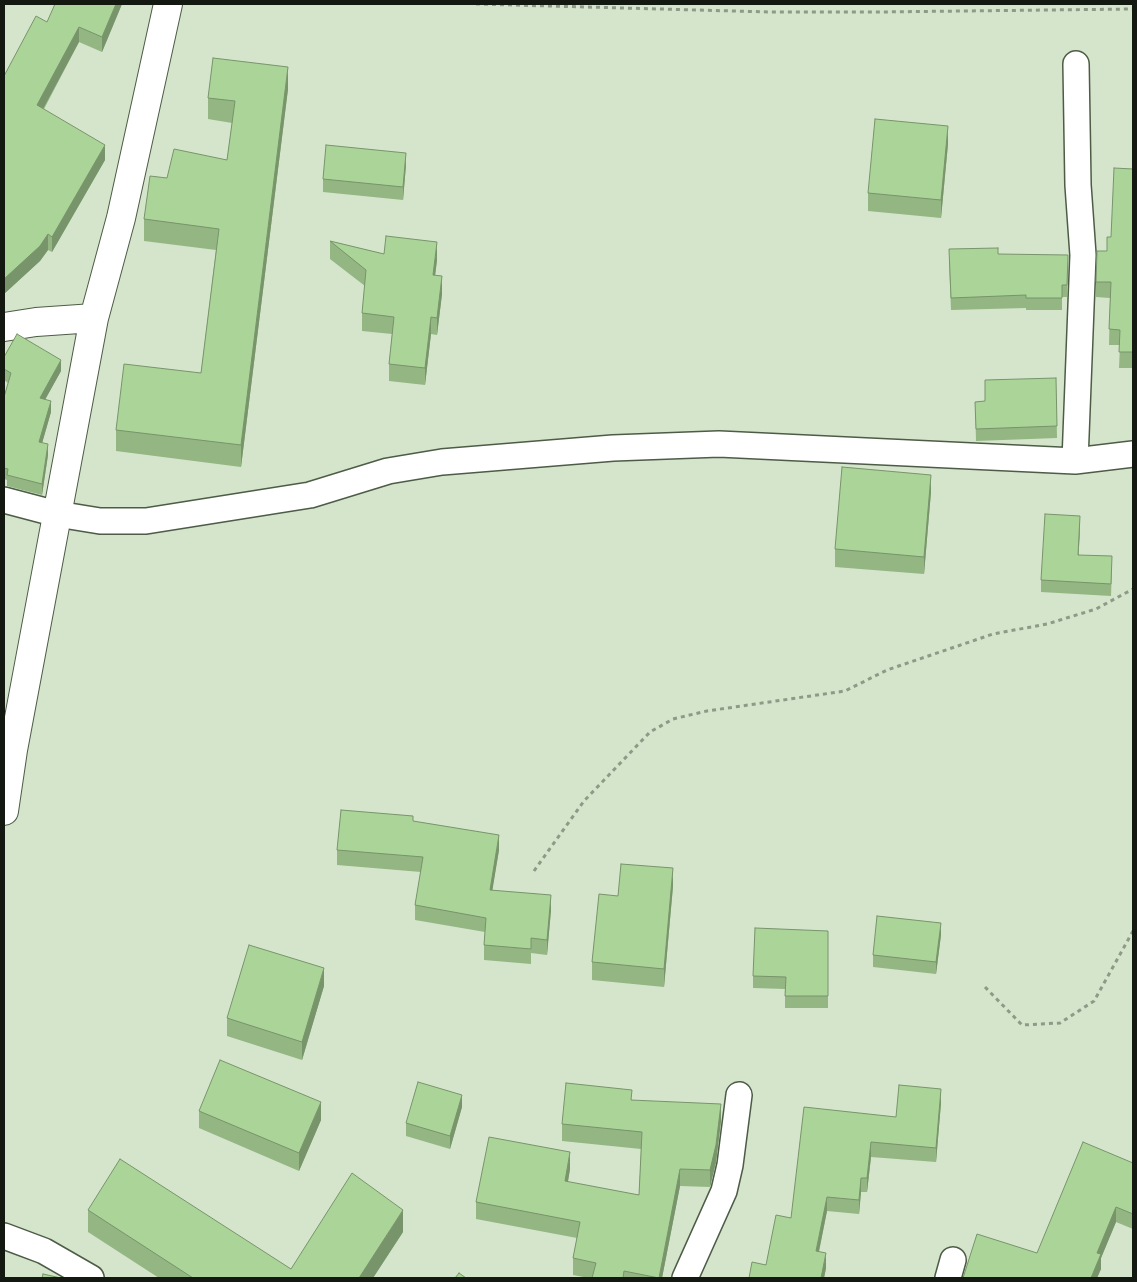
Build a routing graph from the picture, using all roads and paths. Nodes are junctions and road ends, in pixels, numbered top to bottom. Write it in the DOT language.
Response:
graph roads {
  1 [pos="168,4"];
  2 [pos="476,4"];
  3 [pos="1133,9"];
  4 [pos="1076,64"];
  5 [pos="94,318"];
  6 [pos="4,327"];
  7 [pos="1133,454"];
  8 [pos="1075,461"];
  9 [pos="4,500"];
  10 [pos="57,514"];
  11 [pos="1133,589"];
  12 [pos="4,811"];
  13 [pos="534,871"];
  14 [pos="1133,931"];
  15 [pos="985,987"];
  16 [pos="740,1095"];
  17 [pos="4,1236"];
  18 [pos="91,1278"];
  19 [pos="685,1278"];
  1 -- 5 [label="street"];
  2 -- 3 [label="path"];
  4 -- 8 [label="street"];
  5 -- 6 [label="street"];
  5 -- 10 [label="street"];
  7 -- 8 [label="street"];
  8 -- 10 [label="street"];
  9 -- 10 [label="street"];
  10 -- 12 [label="street"];
  11 -- 13 [label="path"];
  14 -- 15 [label="path"];
  16 -- 19 [label="street"];
  17 -- 18 [label="street"];
}
